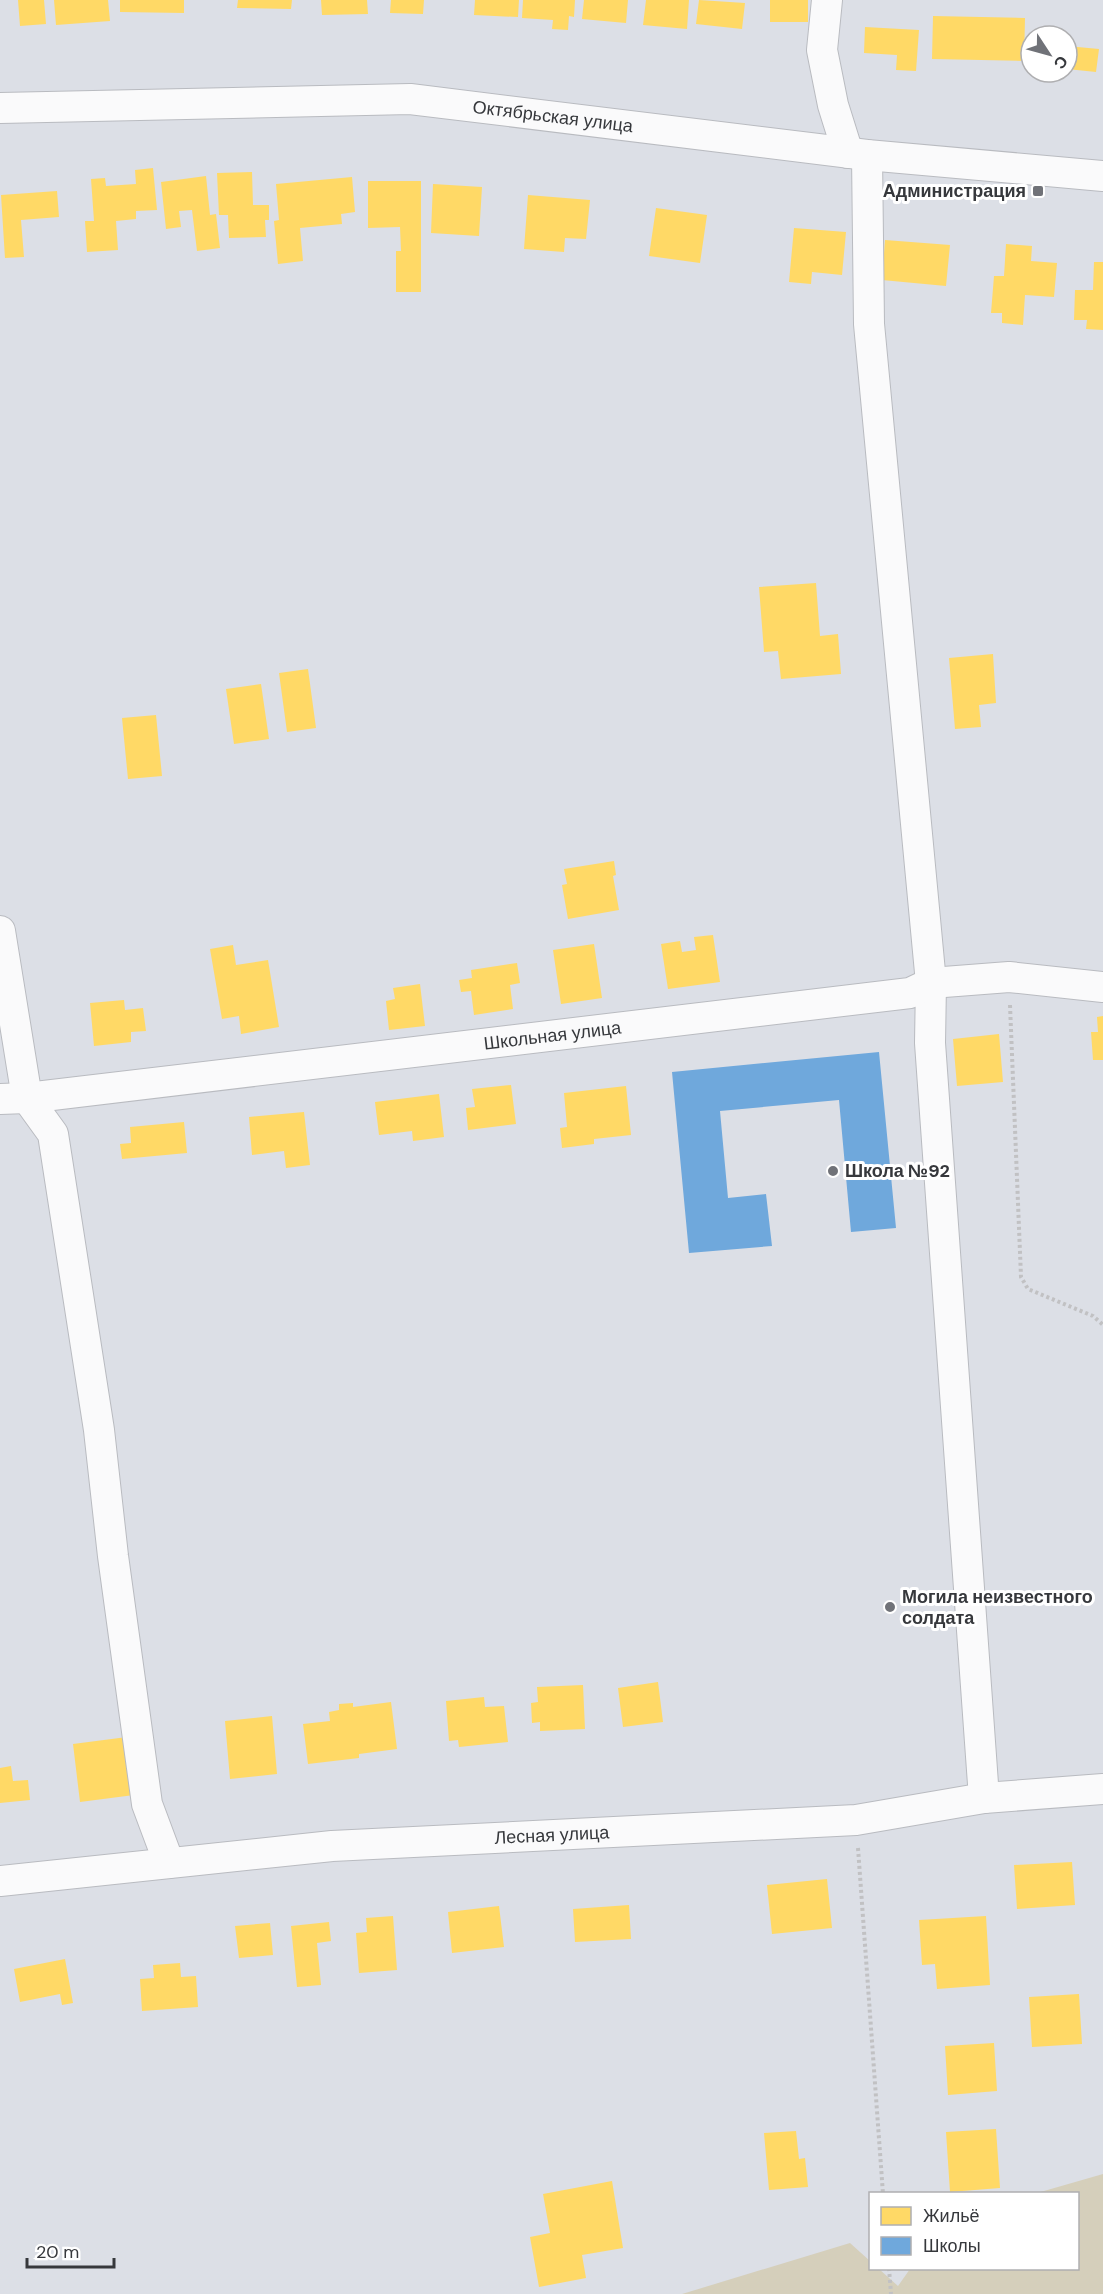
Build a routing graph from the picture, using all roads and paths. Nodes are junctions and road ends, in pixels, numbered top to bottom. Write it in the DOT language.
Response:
graph roads {
  1 [pos="826,0"];
  2 [pos="0,108"];
  3 [pos="858,154"];
  4 [pos="1103,176"];
  5 [pos="0,931"];
  6 [pos="1009,977"];
  7 [pos="930,983"];
  8 [pos="1103,987"];
  9 [pos="14,1098"];
  10 [pos="1103,1325"];
  11 [pos="1103,1789"];
  12 [pos="984,1798"];
  13 [pos="856,1820"];
  14 [pos="169,1863"];
  15 [pos="0,1881"];
  16 [pos="883,2192"];
  17 [pos="889,2270"];
  18 [pos="891,2294"];
  1 -- 3 [label="street"];
  2 -- 3 [label="street, Октябрьская улица"];
  3 -- 4 [label="street, Октябрьская улица"];
  3 -- 7 [label="street"];
  5 -- 9 [label="street"];
  6 -- 7 [label="street, Школьная улица"];
  6 -- 8 [label="street, Школьная улица"];
  6 -- 10 [label="path"];
  7 -- 9 [label="street, Школьная улица"];
  7 -- 12 [label="street"];
  9 -- 14 [label="street"];
  11 -- 12 [label="street, Лесная улица"];
  12 -- 13 [label="street, Лесная улица"];
  13 -- 14 [label="street, Лесная улица"];
  13 -- 16 [label="path"];
  14 -- 15 [label="street, Лесная улица"];
  17 -- 18 [label="path"];
}
